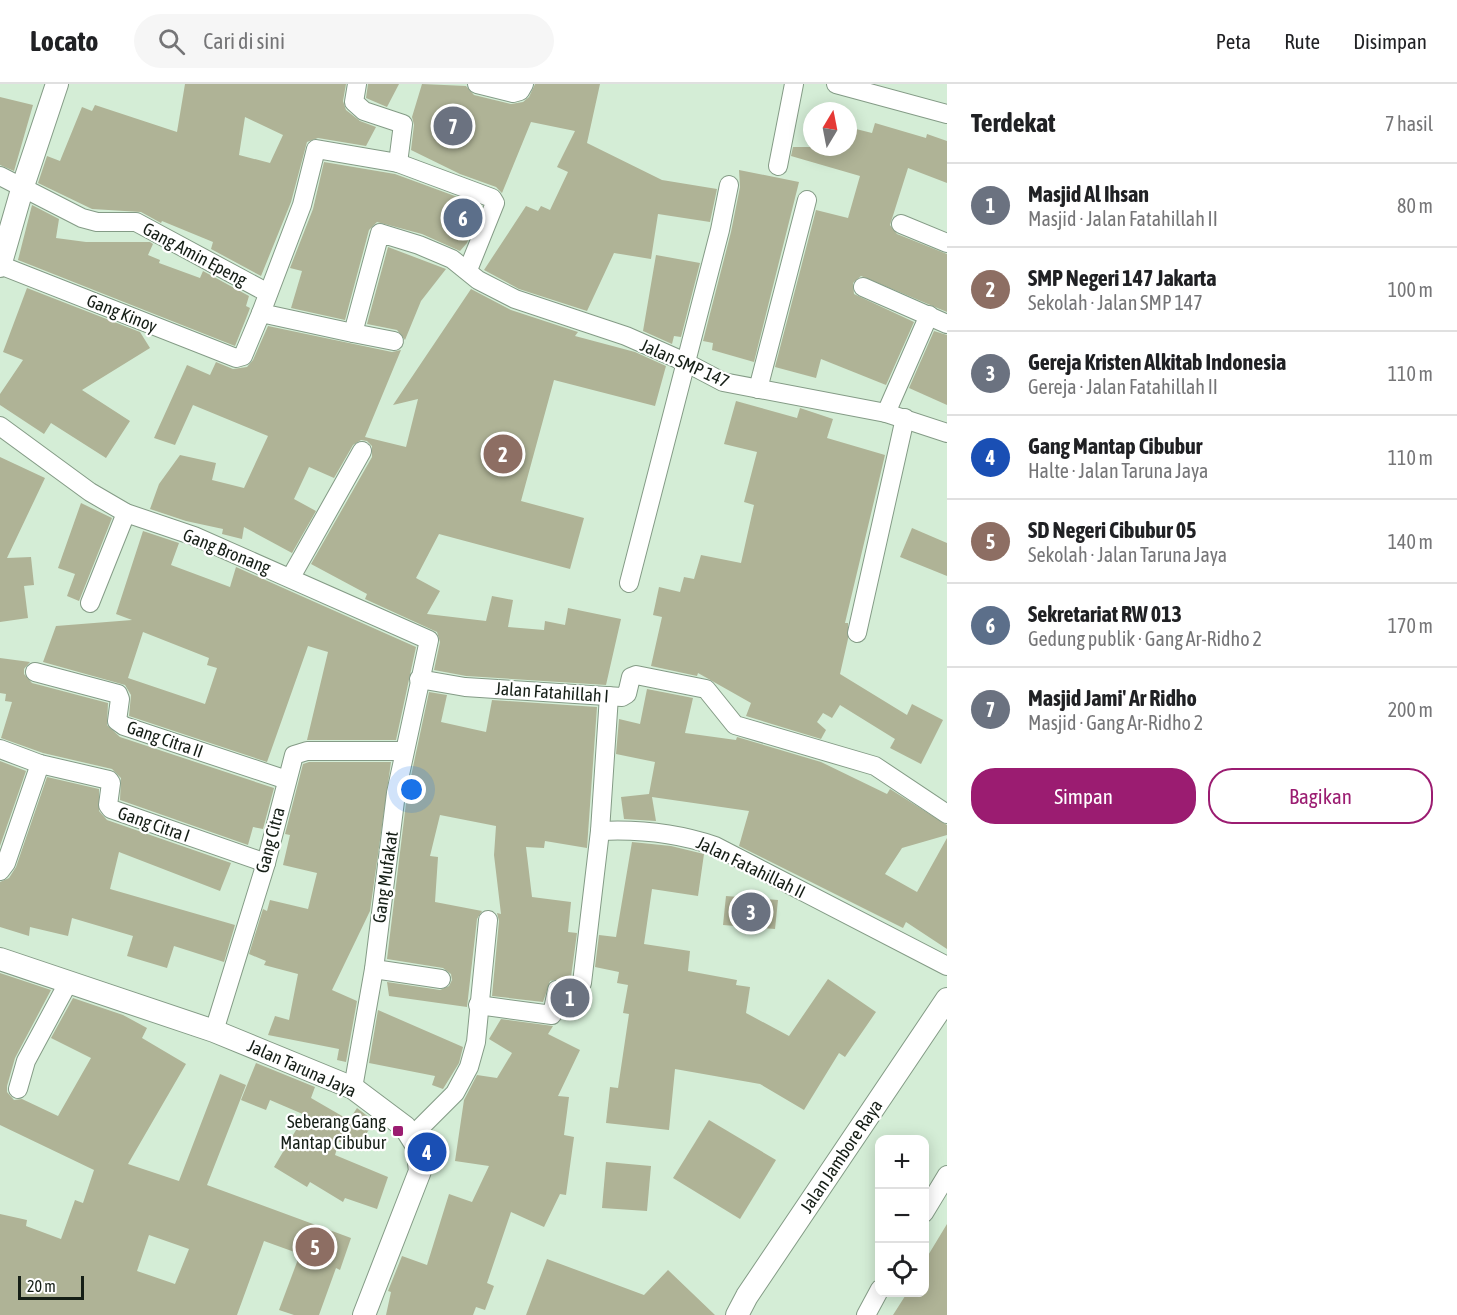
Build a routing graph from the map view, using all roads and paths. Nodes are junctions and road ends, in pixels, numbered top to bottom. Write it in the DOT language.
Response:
graph roads {
  1 [pos="57,84"];
  2 [pos="357,84"];
  3 [pos="477,84"];
  4 [pos="524,84"];
  5 [pos="794,84"];
  6 [pos="836,84"];
  7 [pos="947,114"];
  8 [pos="398,163"];
  9 [pos="778,166"];
  10 [pos="0,176"];
  11 [pos="729,185"];
  12 [pos="23,186"];
  13 [pos="807,200"];
  14 [pos="901,224"];
  15 [pos="947,243"];
  16 [pos="0,265"];
  17 [pos="468,270"];
  18 [pos="863,287"];
  19 [pos="268,293"];
  20 [pos="261,314"];
  21 [pos="929,315"];
  22 [pos="947,324"];
  23 [pos="353,333"];
  24 [pos="394,341"];
  25 [pos="685,362"];
  26 [pos="758,389"];
  27 [pos="886,413"];
  28 [pos="905,418"];
  29 [pos="0,426"];
  30 [pos="947,433"];
  31 [pos="362,451"];
  32 [pos="126,513"];
  33 [pos="291,577"];
  34 [pos="629,583"];
  35 [pos="90,603"];
  36 [pos="857,633"];
  37 [pos="35,672"];
  38 [pos="419,679"];
  39 [pos="609,696"];
  40 [pos="0,749"];
  41 [pos="403,751"];
  42 [pos="40,764"];
  43 [pos="287,780"];
  44 [pos="947,813"];
  45 [pos="600,831"];
  46 [pos="266,863"];
  47 [pos="0,871"];
  48 [pos="488,920"];
  49 [pos="0,959"];
  50 [pos="947,966"];
  51 [pos="374,969"];
  52 [pos="441,979"];
  53 [pos="68,983"];
  54 [pos="947,999"];
  55 [pos="478,1005"];
  56 [pos="214,1030"];
  57 [pos="353,1088"];
  58 [pos="18,1089"];
  59 [pos="412,1136"];
  60 [pos="947,1175"];
  61 [pos="929,1205"];
  62 [pos="875,1296"];
  63 [pos="867,1312"];
  64 [pos="364,1315"];
  65 [pos="738,1315"];
  1 -- 12 [label="street"];
  2 -- 8 [label="street"];
  3 -- 4 [label="street"];
  5 -- 9 [label="street"];
  6 -- 7 [label="street"];
  8 -- 17 [label="street"];
  8 -- 19 [label="street"];
  10 -- 12 [label="street, Gang Amin Epeng"];
  11 -- 25 [label="street"];
  12 -- 16 [label="street"];
  12 -- 19 [label="street, Gang Amin Epeng"];
  13 -- 26 [label="street"];
  14 -- 15 [label="street"];
  16 -- 20 [label="street, Gang Kinoy"];
  17 -- 23 [label="street, Jalan SMP 147"];
  17 -- 25 [label="street, Jalan SMP 147"];
  18 -- 21 [label="street"];
  19 -- 20 [label="street"];
  20 -- 23 [label="street"];
  21 -- 22 [label="street"];
  21 -- 27 [label="street"];
  23 -- 24 [label="street"];
  25 -- 26 [label="street, Jalan SMP 147"];
  25 -- 34 [label="street"];
  26 -- 27 [label="street, Jalan SMP 147"];
  27 -- 28 [label="street, Jalan SMP 147"];
  28 -- 30 [label="street, Jalan SMP 147"];
  28 -- 36 [label="street"];
  29 -- 32 [label="street, Gang Bronang"];
  31 -- 33 [label="street"];
  32 -- 33 [label="street, Gang Bronang"];
  32 -- 35 [label="street"];
  33 -- 38 [label="street, Gang Bronang"];
  37 -- 43 [label="street, Gang Citra II"];
  38 -- 39 [label="street, Jalan Fatahillah I"];
  38 -- 41 [label="street, Gang Mufakat"];
  39 -- 44 [label="street, Jalan Fatahillah I"];
  39 -- 45 [label="street"];
  40 -- 42 [label="street, Gang Citra I"];
  41 -- 43 [label="street, Gang Citra"];
  41 -- 51 [label="street, Gang Mufakat"];
  42 -- 46 [label="street, Gang Citra I"];
  42 -- 47 [label="street"];
  43 -- 46 [label="street, Gang Citra"];
  45 -- 50 [label="street, Jalan Fatahillah II"];
  45 -- 55 [label="street"];
  46 -- 56 [label="street, Gang Citra"];
  48 -- 55 [label="street"];
  49 -- 53 [label="street, Jalan Taruna Jaya"];
  51 -- 52 [label="street"];
  51 -- 57 [label="street, Gang Mufakat"];
  53 -- 56 [label="street, Jalan Taruna Jaya"];
  53 -- 58 [label="street"];
  54 -- 65 [label="street, Jalan Jambore Raya"];
  55 -- 59 [label="street"];
  56 -- 57 [label="street, Jalan Taruna Jaya"];
  57 -- 59 [label="street, Jalan Taruna Jaya"];
  59 -- 64 [label="street, Jalan Taruna Jaya"];
  60 -- 61 [label="street"];
  62 -- 63 [label="street"];
}
